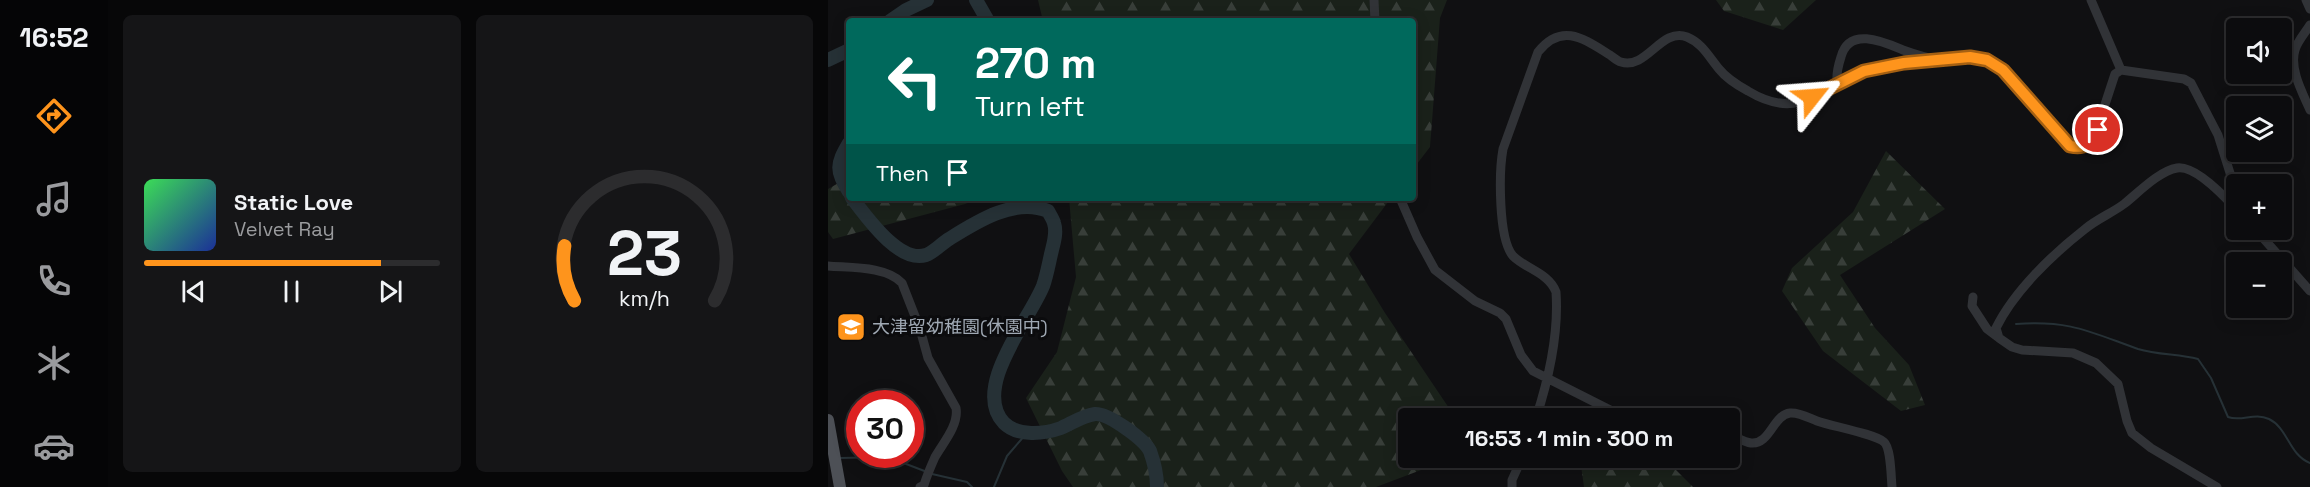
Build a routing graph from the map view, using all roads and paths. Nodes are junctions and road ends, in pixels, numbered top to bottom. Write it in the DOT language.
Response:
graph roads {
  1 [pos="1374,0"];
  2 [pos="2091,0"];
  3 [pos="2306,0"];
  4 [pos="2310,9"];
  5 [pos="1375,18"];
  6 [pos="2310,25"];
  7 [pos="1942,61"];
  8 [pos="2121,70"];
  9 [pos="1837,84"];
  10 [pos="2310,110"];
  11 [pos="2230,174"];
  12 [pos="2226,199"];
  13 [pos="1401,201"];
  14 [pos="2265,240"];
  15 [pos="828,266"];
  16 [pos="2310,291"];
  17 [pos="1973,297"];
  18 [pos="1999,338"];
  19 [pos="1548,379"];
  20 [pos="1539,408"];
  21 [pos="1606,408"];
  22 [pos="828,420"];
  23 [pos="1740,439"];
  24 [pos="1517,468"];
  25 [pos="840,487"];
  26 [pos="920,487"];
  27 [pos="1512,487"];
  28 [pos="1892,487"];
  29 [pos="2217,487"];
  1 -- 5 [label="street"];
  2 -- 8 [label="street"];
  3 -- 4 [label="street"];
  6 -- 10 [label="street"];
  7 -- 8 [label="street"];
  7 -- 9 [label="street"];
  7 -- 9 [label="street"];
  8 -- 11 [label="street"];
  9 -- 19 [label="street"];
  12 -- 18 [label="street"];
  13 -- 19 [label="street"];
  14 -- 16 [label="street"];
  15 -- 26 [label="street"];
  17 -- 18 [label="street"];
  18 -- 29 [label="street"];
  19 -- 20 [label="street"];
  19 -- 21 [label="street"];
  22 -- 25 [label="main road"];
  23 -- 28 [label="street"];
  24 -- 27 [label="street"];
}
